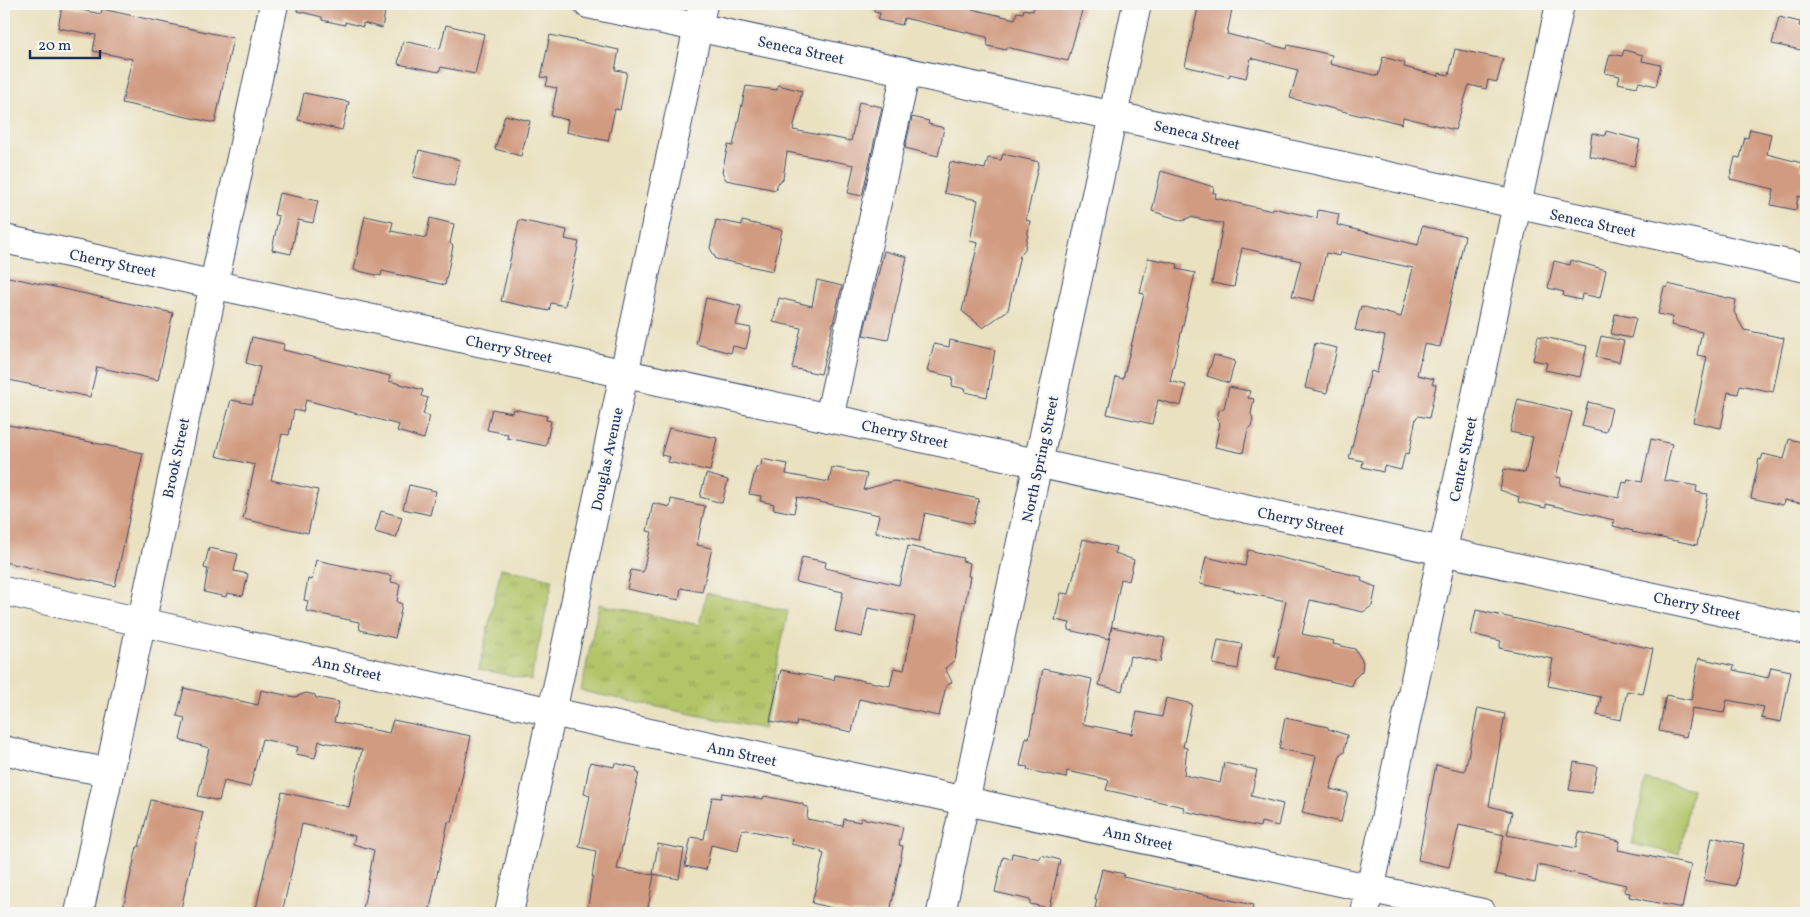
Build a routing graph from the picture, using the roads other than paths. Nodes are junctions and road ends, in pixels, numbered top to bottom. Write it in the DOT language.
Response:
graph roads {
  1 [pos="274,4"];
  2 [pos="588,4"];
  3 [pos="1136,4"];
  4 [pos="1560,4"];
  5 [pos="700,16"];
  6 [pos="906,72"];
  7 [pos="1112,116"];
  8 [pos="1517,206"];
  9 [pos="4,239"];
  10 [pos="1806,268"];
  11 [pos="214,286"];
  12 [pos="625,374"];
  13 [pos="828,418"];
  14 [pos="1039,463"];
  15 [pos="1443,552"];
  16 [pos="4,590"];
  17 [pos="141,622"];
  18 [pos="1806,630"];
  19 [pos="552,714"];
  20 [pos="4,750"];
  21 [pos="109,772"];
  22 [pos="965,801"];
  23 [pos="1368,901"];
  24 [pos="79,913"];
  25 [pos="509,913"];
  26 [pos="941,913"];
  27 [pos="1482,913"];
  1 -- 11 [label="street, Brook Street"];
  2 -- 5 [label="street, Seneca Street"];
  3 -- 7 [label="street, North Spring Street"];
  4 -- 8 [label="street, Center Street"];
  5 -- 6 [label="street, Seneca Street"];
  5 -- 12 [label="street, Douglas Avenue"];
  6 -- 7 [label="street, Seneca Street"];
  6 -- 13 [label="street"];
  7 -- 8 [label="street, Seneca Street"];
  7 -- 14 [label="street, North Spring Street"];
  8 -- 10 [label="street, Seneca Street"];
  8 -- 15 [label="street, Center Street"];
  9 -- 11 [label="street, Cherry Street"];
  11 -- 12 [label="street, Cherry Street"];
  11 -- 17 [label="street, Brook Street"];
  12 -- 13 [label="street, Cherry Street"];
  12 -- 19 [label="street, Douglas Avenue"];
  13 -- 14 [label="street, Cherry Street"];
  14 -- 15 [label="street, Cherry Street"];
  14 -- 22 [label="street, North Spring Street"];
  15 -- 18 [label="street, Cherry Street"];
  15 -- 23 [label="street, Center Street"];
  16 -- 17 [label="street, Ann Street"];
  17 -- 19 [label="street, Ann Street"];
  17 -- 21 [label="street, Brook Street"];
  19 -- 22 [label="street, Ann Street"];
  19 -- 25 [label="street, Douglas Avenue"];
  20 -- 21 [label="street"];
  21 -- 24 [label="street, Brook Street"];
  22 -- 23 [label="street, Ann Street"];
  22 -- 26 [label="street, North Spring Street"];
  23 -- 27 [label="street, Ann Street"];
}
